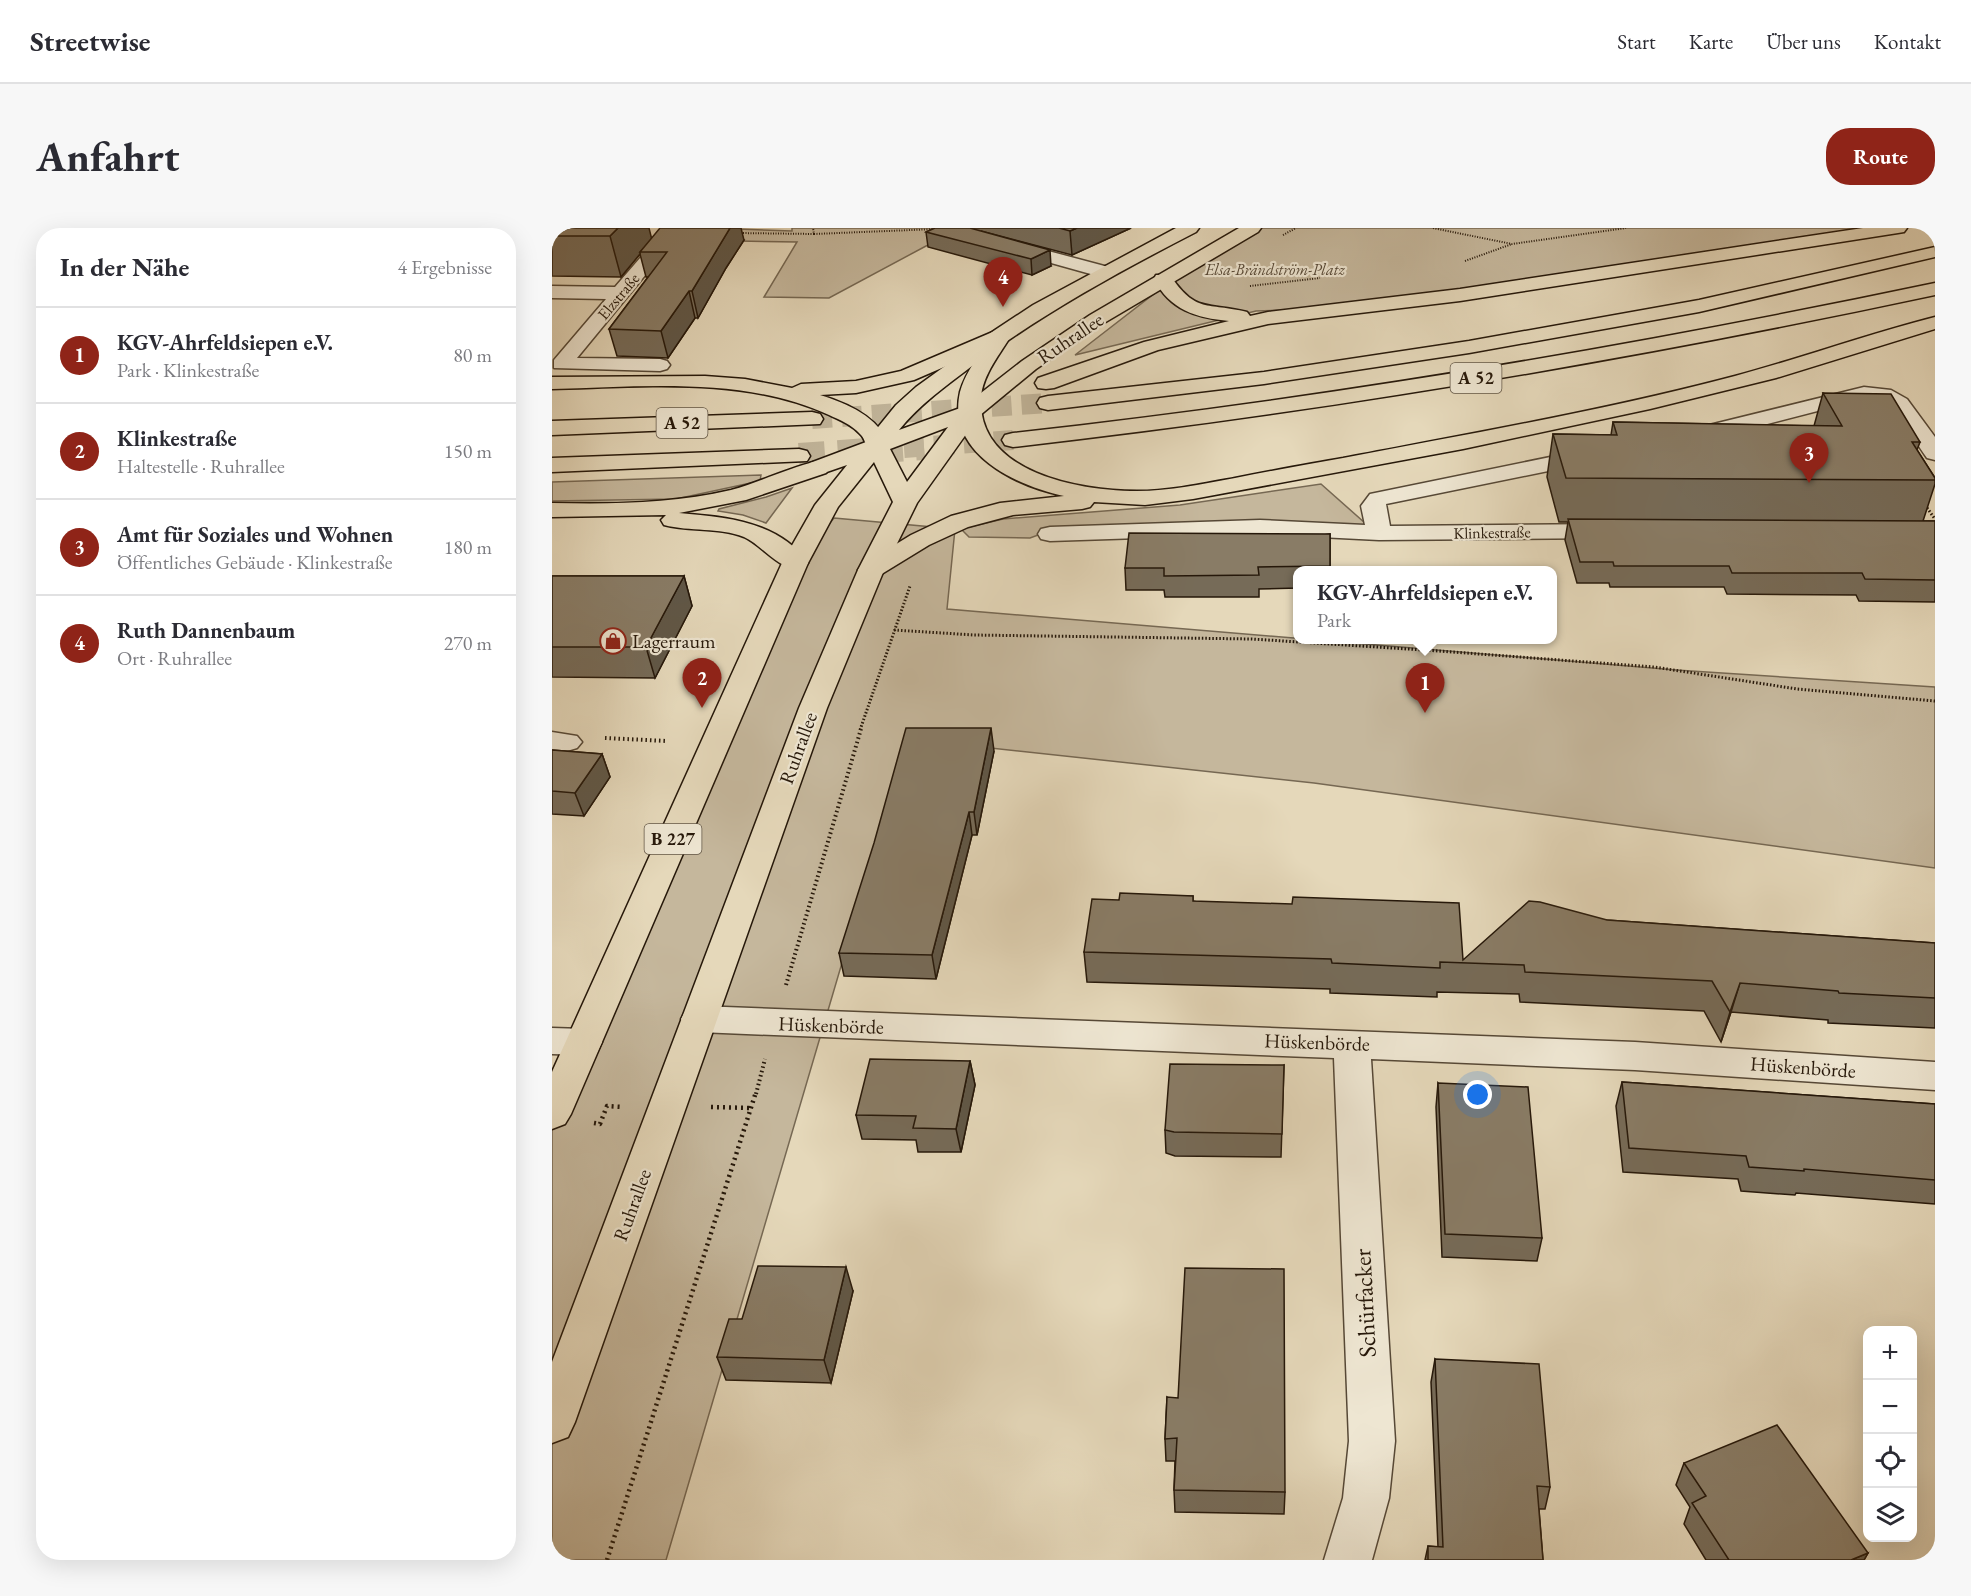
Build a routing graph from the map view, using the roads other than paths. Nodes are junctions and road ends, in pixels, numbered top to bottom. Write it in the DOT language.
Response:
graph roads {
  1 [pos="1190,228"];
  2 [pos="1252,228"];
  3 [pos="1898,228"];
  4 [pos="673,230"];
  5 [pos="958,233"];
  6 [pos="1935,252"];
  7 [pos="1104,272"];
  8 [pos="1163,279"];
  9 [pos="1935,289"];
  10 [pos="552,292"];
  11 [pos="621,293"];
  12 [pos="1268,318"];
  13 [pos="1935,323"];
  14 [pos="1002,334"];
  15 [pos="660,365"];
  16 [pos="557,373"];
  17 [pos="780,392"];
  18 [pos="1047,393"];
  19 [pos="971,411"];
  20 [pos="812,418"];
  21 [pos="552,428"];
  22 [pos="1675,439"];
  23 [pos="1013,440"];
  24 [pos="877,445"];
  25 [pos="1618,450"];
  26 [pos="1935,453"];
  27 [pos="809,462"];
  28 [pos="552,465"];
  29 [pos="1125,498"];
  30 [pos="905,502"];
  31 [pos="552,510"];
  32 [pos="591,510"];
  33 [pos="1631,531"];
  34 [pos="1378,533"];
  35 [pos="1050,534"];
  36 [pos="795,563"];
  37 [pos="871,570"];
  38 [pos="699,1019"];
  39 [pos="568,1042"];
  40 [pos="1352,1043"];
  41 [pos="1935,1076"];
  42 [pos="552,1114"];
  43 [pos="552,1422"];
  44 [pos="1348,1560"];
  1 -- 7 [label="main road, Ruhrallee"];
  2 -- 8 [label="main road, Ruhrallee"];
  3 -- 12 [label="main road"];
  4 -- 11 [label="street, Elzstraße"];
  5 -- 7 [label="street"];
  6 -- 18 [label="main road, A 52"];
  7 -- 14 [label="main road, Ruhrallee"];
  8 -- 12 [label="main road"];
  8 -- 19 [label="main road, Ruhrallee"];
  9 -- 23 [label="main road, A 52"];
  10 -- 11 [label="street"];
  11 -- 16 [label="street, Elzstraße"];
  12 -- 18 [label="main road"];
  13 -- 29 [label="main road"];
  14 -- 17 [label="main road"];
  14 -- 19 [label="main road"];
  14 -- 24 [label="main road, Ruhrallee"];
  15 -- 16 [label="street"];
  16 -- 17 [label="main road"];
  17 -- 24 [label="main road"];
  18 -- 19 [label="main road"];
  19 -- 24 [label="main road"];
  19 -- 29 [label="main road"];
  19 -- 30 [label="main road, Ruhrallee"];
  20 -- 21 [label="main road, A 52"];
  22 -- 26 [label="street"];
  24 -- 27 [label="main road"];
  24 -- 30 [label="main road"];
  24 -- 36 [label="main road, Ruhrallee / B 227"];
  25 -- 34 [label="street"];
  27 -- 28 [label="main road, A 52"];
  27 -- 32 [label="main road"];
  29 -- 37 [label="main road"];
  30 -- 37 [label="main road, Ruhrallee"];
  31 -- 32 [label="main road"];
  32 -- 36 [label="main road"];
  33 -- 34 [label="street, Klinkestraße"];
  34 -- 35 [label="street, Klinkestraße"];
  36 -- 39 [label="main road, Ruhrallee / B 227"];
  37 -- 38 [label="main road, Ruhrallee"];
  38 -- 40 [label="street, Hüskenbörde"];
  38 -- 43 [label="main road, Ruhrallee"];
  39 -- 42 [label="main road, Ruhrallee / B 227"];
  40 -- 41 [label="street, Hüskenbörde"];
  40 -- 44 [label="street, Schürfacker"];
}
